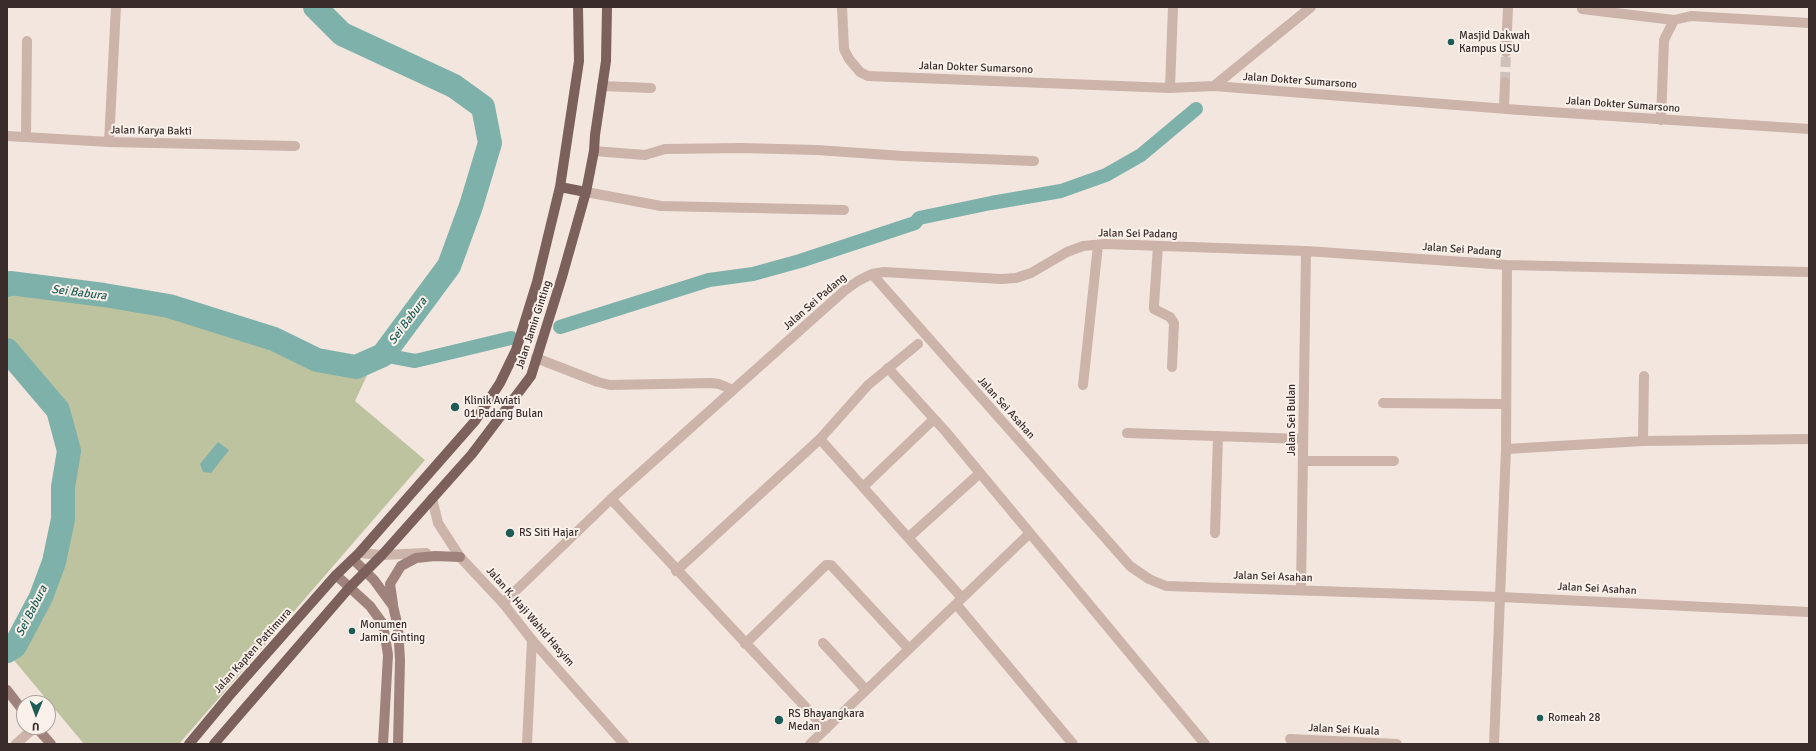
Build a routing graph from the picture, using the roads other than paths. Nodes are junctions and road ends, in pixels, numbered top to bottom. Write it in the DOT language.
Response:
graph roads {
  1 [pos="116,7"];
  2 [pos="578,7"];
  3 [pos="607,7"];
  4 [pos="842,7"];
  5 [pos="1173,7"];
  6 [pos="1311,7"];
  7 [pos="1508,7"];
  8 [pos="1582,9"];
  9 [pos="1674,20"];
  10 [pos="1809,23"];
  11 [pos="27,40"];
  12 [pos="1506,52"];
  13 [pos="1505,82"];
  14 [pos="602,86"];
  15 [pos="1214,86"];
  16 [pos="651,88"];
  17 [pos="1170,88"];
  18 [pos="1504,108"];
  19 [pos="1661,120"];
  20 [pos="1809,129"];
  21 [pos="7,136"];
  22 [pos="26,137"];
  23 [pos="109,142"];
  24 [pos="295,146"];
  25 [pos="594,151"];
  26 [pos="1034,161"];
  27 [pos="560,187"];
  28 [pos="586,192"];
  29 [pos="844,210"];
  30 [pos="1098,245"];
  31 [pos="1158,246"];
  32 [pos="1306,251"];
  33 [pos="1506,266"];
  34 [pos="1809,272"];
  35 [pos="872,274"];
  36 [pos="918,344"];
  37 [pos="536,358"];
  38 [pos="1172,366"];
  39 [pos="888,368"];
  40 [pos="1644,376"];
  41 [pos="1083,385"];
  42 [pos="733,390"];
  43 [pos="1383,403"];
  44 [pos="1506,404"];
  45 [pos="934,419"];
  46 [pos="1127,433"];
  47 [pos="1218,436"];
  48 [pos="1303,438"];
  49 [pos="820,439"];
  50 [pos="1809,439"];
  51 [pos="1643,441"];
  52 [pos="1506,449"];
  53 [pos="1303,461"];
  54 [pos="1394,461"];
  55 [pos="980,472"];
  56 [pos="864,486"];
  57 [pos="432,498"];
  58 [pos="611,500"];
  59 [pos="1030,533"];
  60 [pos="1215,533"];
  61 [pos="910,537"];
  62 [pos="382,555"];
  63 [pos="356,556"];
  64 [pos="460,557"];
  65 [pos="365,570"];
  66 [pos="676,571"];
  67 [pos="336,575"];
  68 [pos="349,588"];
  69 [pos="1302,590"];
  70 [pos="1501,597"];
  71 [pos="959,601"];
  72 [pos="503,603"];
  73 [pos="393,606"];
  74 [pos="1809,612"];
  75 [pos="532,640"];
  76 [pos="823,643"];
  77 [pos="745,644"];
  78 [pos="909,649"];
  79 [pos="7,690"];
  80 [pos="866,690"];
  81 [pos="16,702"];
  82 [pos="826,729"];
  83 [pos="26,735"];
  84 [pos="43,735"];
  85 [pos="1290,739"];
  86 [pos="1204,743"];
  87 [pos="16,744"];
  88 [pos="51,744"];
  89 [pos="189,744"];
  90 [pos="214,744"];
  91 [pos="384,744"];
  92 [pos="398,744"];
  93 [pos="527,744"];
  94 [pos="624,744"];
  95 [pos="810,744"];
  96 [pos="1073,744"];
  97 [pos="1397,744"];
  98 [pos="1494,744"];
  1 -- 23 [label="street"];
  2 -- 27 [label="main road, Jalan Jamin Ginting"];
  3 -- 14 [label="main road, Jalan Jamin Ginting"];
  4 -- 17 [label="street, Jalan Dokter Sumarsono"];
  5 -- 17 [label="street"];
  6 -- 15 [label="street"];
  7 -- 12 [label="street"];
  8 -- 9 [label="street"];
  9 -- 10 [label="street"];
  9 -- 19 [label="street"];
  11 -- 22 [label="street"];
  13 -- 18 [label="street"];
  14 -- 16 [label="street"];
  14 -- 25 [label="main road, Jalan Jamin Ginting"];
  15 -- 17 [label="street, Jalan Dokter Sumarsono"];
  15 -- 18 [label="street, Jalan Dokter Sumarsono"];
  18 -- 19 [label="street, Jalan Dokter Sumarsono"];
  19 -- 20 [label="street, Jalan Dokter Sumarsono"];
  21 -- 22 [label="street, Jalan Karya Bakti"];
  22 -- 23 [label="street, Jalan Karya Bakti"];
  23 -- 24 [label="street, Jalan Karya Bakti"];
  25 -- 26 [label="street"];
  25 -- 28 [label="main road, Jalan Jamin Ginting"];
  27 -- 28 [label="main road"];
  27 -- 63 [label="main road, Jalan Jamin Ginting"];
  28 -- 29 [label="street"];
  28 -- 37 [label="main road, Jalan Jamin Ginting"];
  30 -- 31 [label="street, Jalan Sei Padang"];
  30 -- 35 [label="street, Jalan Sei Padang"];
  30 -- 41 [label="street"];
  31 -- 32 [label="street, Jalan Sei Padang"];
  31 -- 38 [label="street"];
  32 -- 33 [label="street, Jalan Sei Padang"];
  32 -- 48 [label="street, Jalan Sei Bulan"];
  33 -- 34 [label="street, Jalan Sei Padang"];
  33 -- 44 [label="street"];
  35 -- 42 [label="street, Jalan Sei Padang"];
  35 -- 69 [label="street, Jalan Sei Asahan"];
  36 -- 39 [label="street"];
  37 -- 42 [label="street"];
  37 -- 57 [label="main road, Jalan Jamin Ginting"];
  39 -- 45 [label="street"];
  39 -- 49 [label="street"];
  40 -- 51 [label="street"];
  42 -- 58 [label="street, Jalan Sei Padang"];
  43 -- 44 [label="street"];
  44 -- 52 [label="street"];
  45 -- 55 [label="street"];
  45 -- 56 [label="street"];
  46 -- 47 [label="street"];
  47 -- 48 [label="street"];
  47 -- 60 [label="street"];
  48 -- 53 [label="street, Jalan Sei Bulan"];
  49 -- 56 [label="street"];
  49 -- 66 [label="street"];
  50 -- 51 [label="street"];
  51 -- 52 [label="street"];
  52 -- 70 [label="street"];
  53 -- 54 [label="street"];
  53 -- 69 [label="street, Jalan Sei Bulan"];
  55 -- 59 [label="street"];
  55 -- 61 [label="street"];
  56 -- 61 [label="street"];
  57 -- 62 [label="main road, Jalan Jamin Ginting"];
  57 -- 64 [label="street, Jalan K. Haji Wahid Hasyim"];
  58 -- 66 [label="street"];
  58 -- 72 [label="street, Jalan Sei Padang"];
  59 -- 71 [label="street"];
  59 -- 86 [label="street"];
  61 -- 71 [label="street"];
  62 -- 63 [label="street"];
  62 -- 64 [label="street"];
  62 -- 65 [label="main road, Jalan Jamin Ginting"];
  63 -- 65 [label="main road"];
  63 -- 67 [label="main road, Jalan Jamin Ginting"];
  64 -- 72 [label="street, Jalan K. Haji Wahid Hasyim"];
  64 -- 73 [label="main road"];
  65 -- 68 [label="main road, Jalan Jamin Ginting"];
  65 -- 73 [label="main road"];
  66 -- 77 [label="street"];
  67 -- 68 [label="main road"];
  67 -- 89 [label="main road, Jalan Kapten Pattimura"];
  68 -- 90 [label="main road"];
  68 -- 91 [label="main road"];
  69 -- 70 [label="street, Jalan Sei Asahan"];
  70 -- 74 [label="street, Jalan Sei Asahan"];
  70 -- 98 [label="street"];
  71 -- 78 [label="street"];
  71 -- 96 [label="street"];
  72 -- 75 [label="street, Jalan K. Haji Wahid Hasyim"];
  73 -- 92 [label="main road"];
  75 -- 93 [label="street"];
  75 -- 94 [label="street, Jalan K. Haji Wahid Hasyim"];
  76 -- 80 [label="street"];
  77 -- 78 [label="street"];
  77 -- 82 [label="street"];
  78 -- 80 [label="street"];
  79 -- 81 [label="main road"];
  80 -- 82 [label="street"];
  82 -- 95 [label="street"];
  83 -- 87 [label="street"];
  84 -- 88 [label="main road"];
  85 -- 97 [label="street, Jalan Sei Kuala"];
}
